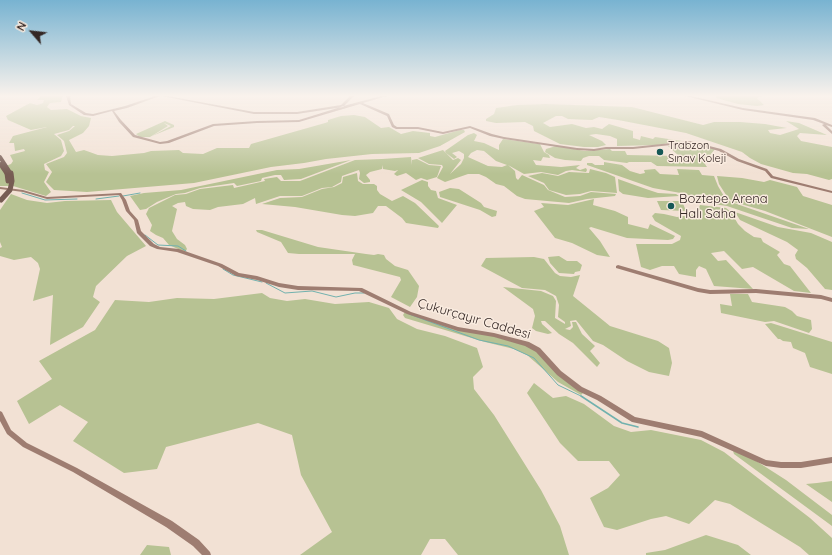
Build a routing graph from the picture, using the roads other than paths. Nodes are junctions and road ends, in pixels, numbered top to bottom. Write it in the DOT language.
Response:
graph roads {
  1 [pos="122,122"];
  2 [pos="262,122"];
  3 [pos="266,122"];
  4 [pos="391,122"];
  5 [pos="819,122"];
  6 [pos="821,122"];
  7 [pos="832,126"];
  8 [pos="832,132"];
  9 [pos="0,157"];
  10 [pos="0,164"];
  11 [pos="0,186"];
  12 [pos="832,192"];
  13 [pos="0,200"];
  14 [pos="618,267"];
  15 [pos="832,300"];
  16 [pos="0,414"];
  17 [pos="832,460"];
  18 [pos="207,555"];
  1 -- 2 [label="street"];
  2 -- 3 [label="street"];
  4 -- 12 [label="street"];
  5 -- 8 [label="street"];
  6 -- 7 [label="street"];
  9 -- 13 [label="main road, bridge"];
  10 -- 13 [label="main road, bridge"];
  11 -- 17 [label="street, Çukurçayır Caddesi"];
  14 -- 15 [label="street"];
  16 -- 18 [label="street"];
}
